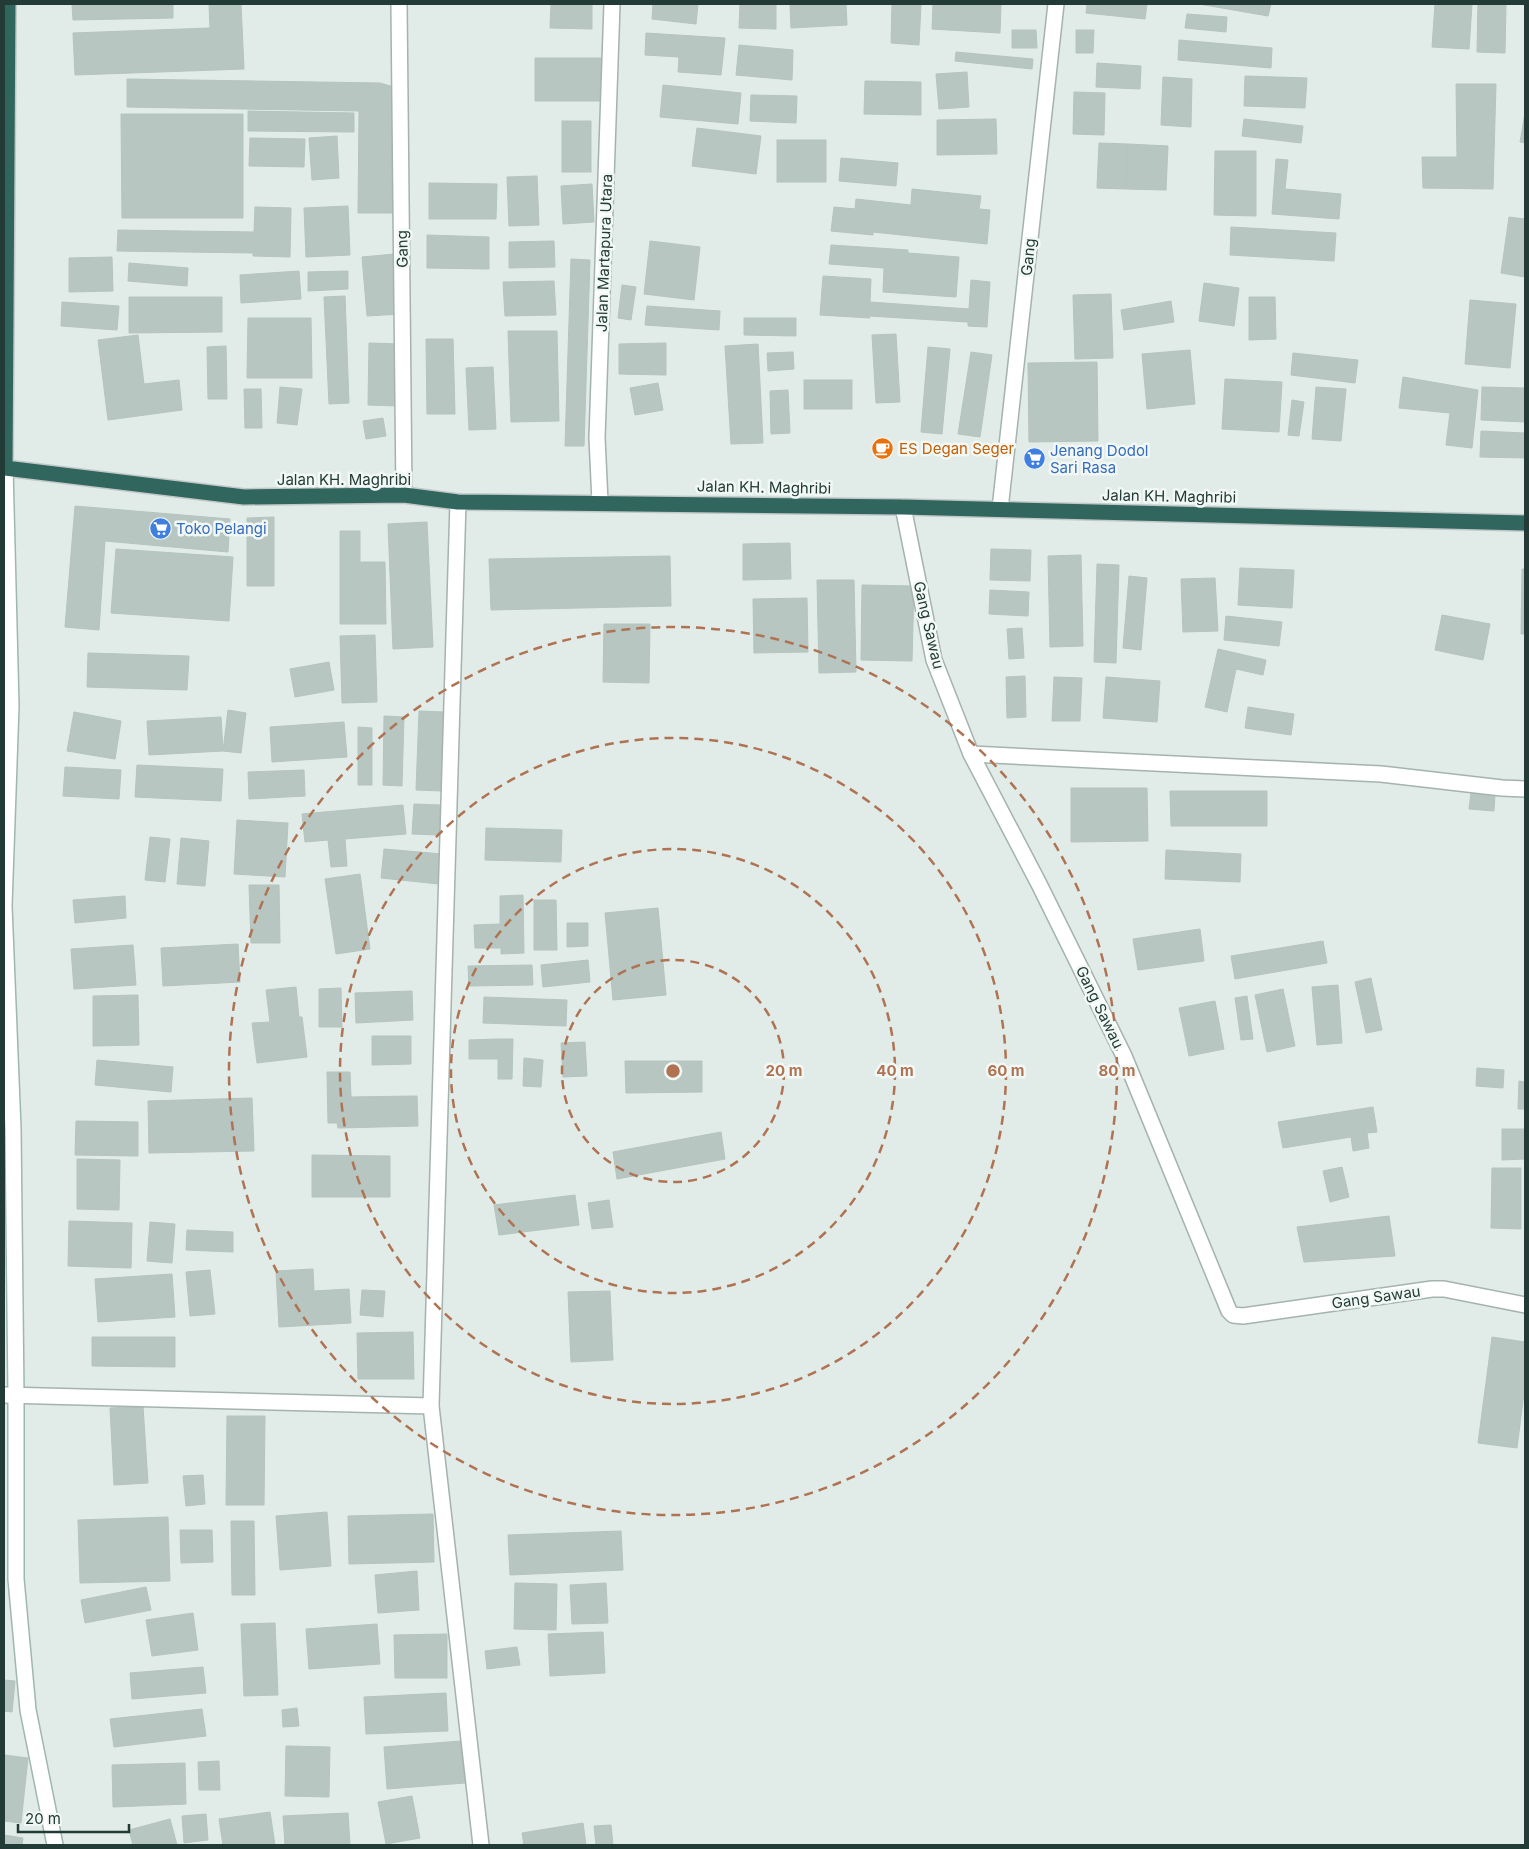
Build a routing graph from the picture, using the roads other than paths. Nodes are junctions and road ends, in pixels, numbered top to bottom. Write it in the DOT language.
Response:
graph roads {
  1 [pos="8,4"];
  2 [pos="399,4"];
  3 [pos="612,4"];
  4 [pos="1056,4"];
  5 [pos="4,468"];
  6 [pos="404,495"];
  7 [pos="458,502"];
  8 [pos="600,502"];
  9 [pos="903,507"];
  10 [pos="1000,509"];
  11 [pos="1525,523"];
  12 [pos="8,706"];
  13 [pos="971,754"];
  14 [pos="1525,788"];
  15 [pos="8,1129"];
  16 [pos="1525,1305"];
  17 [pos="10,1396"];
  18 [pos="431,1406"];
  19 [pos="55,1845"];
  20 [pos="481,1845"];
  1 -- 5 [label="highway"];
  2 -- 6 [label="street, Gang"];
  3 -- 8 [label="street, Jalan Martapura Utara"];
  4 -- 10 [label="street, Gang"];
  5 -- 6 [label="highway, Jalan KH. Maghribi"];
  5 -- 12 [label="street"];
  6 -- 7 [label="highway, Jalan KH. Maghribi"];
  7 -- 8 [label="highway, Jalan KH. Maghribi"];
  7 -- 18 [label="street"];
  8 -- 9 [label="highway, Jalan KH. Maghribi"];
  9 -- 10 [label="highway, Jalan KH. Maghribi"];
  9 -- 13 [label="street, Gang Sawau"];
  10 -- 11 [label="highway, Jalan KH. Maghribi"];
  12 -- 15 [label="street"];
  13 -- 14 [label="street"];
  13 -- 16 [label="street, Gang Sawau"];
  15 -- 17 [label="street"];
  17 -- 18 [label="street"];
  17 -- 19 [label="street"];
  18 -- 20 [label="street"];
}
